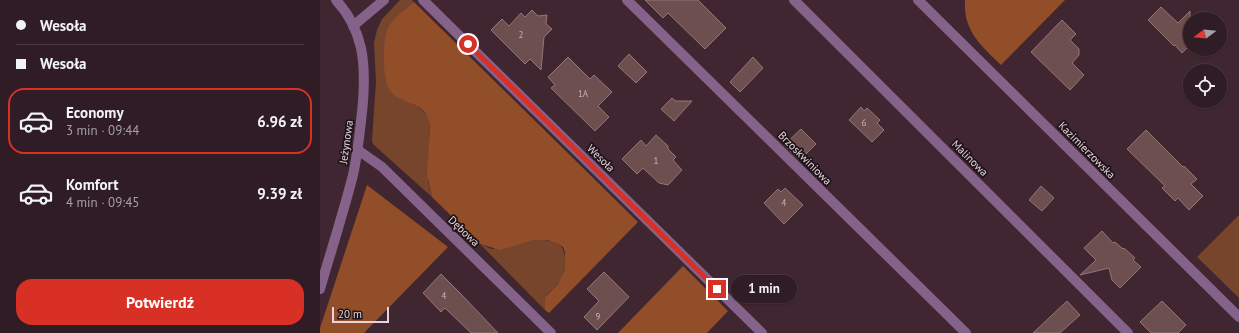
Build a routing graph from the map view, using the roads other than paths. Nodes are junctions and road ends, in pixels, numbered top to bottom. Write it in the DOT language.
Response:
graph roads {
  1 [pos="336,0"];
  2 [pos="384,0"];
  3 [pos="423,0"];
  4 [pos="627,0"];
  5 [pos="794,0"];
  6 [pos="918,0"];
  7 [pos="353,26"];
  8 [pos="358,150"];
  9 [pos="320,289"];
  10 [pos="1239,317"];
  11 [pos="551,333"];
  12 [pos="762,333"];
  13 [pos="966,333"];
  14 [pos="1128,333"];
  1 -- 7 [label="street, Jeżynowa"];
  2 -- 7 [label="street"];
  3 -- 12 [label="street, Wesoła"];
  4 -- 13 [label="street, Brzoskwiniowa"];
  5 -- 14 [label="street, Malinowa"];
  6 -- 10 [label="street, Kazimierzowska"];
  7 -- 8 [label="street, Jeżynowa"];
  8 -- 9 [label="street, Jeżynowa"];
  8 -- 11 [label="street, Dębowa"];
}
